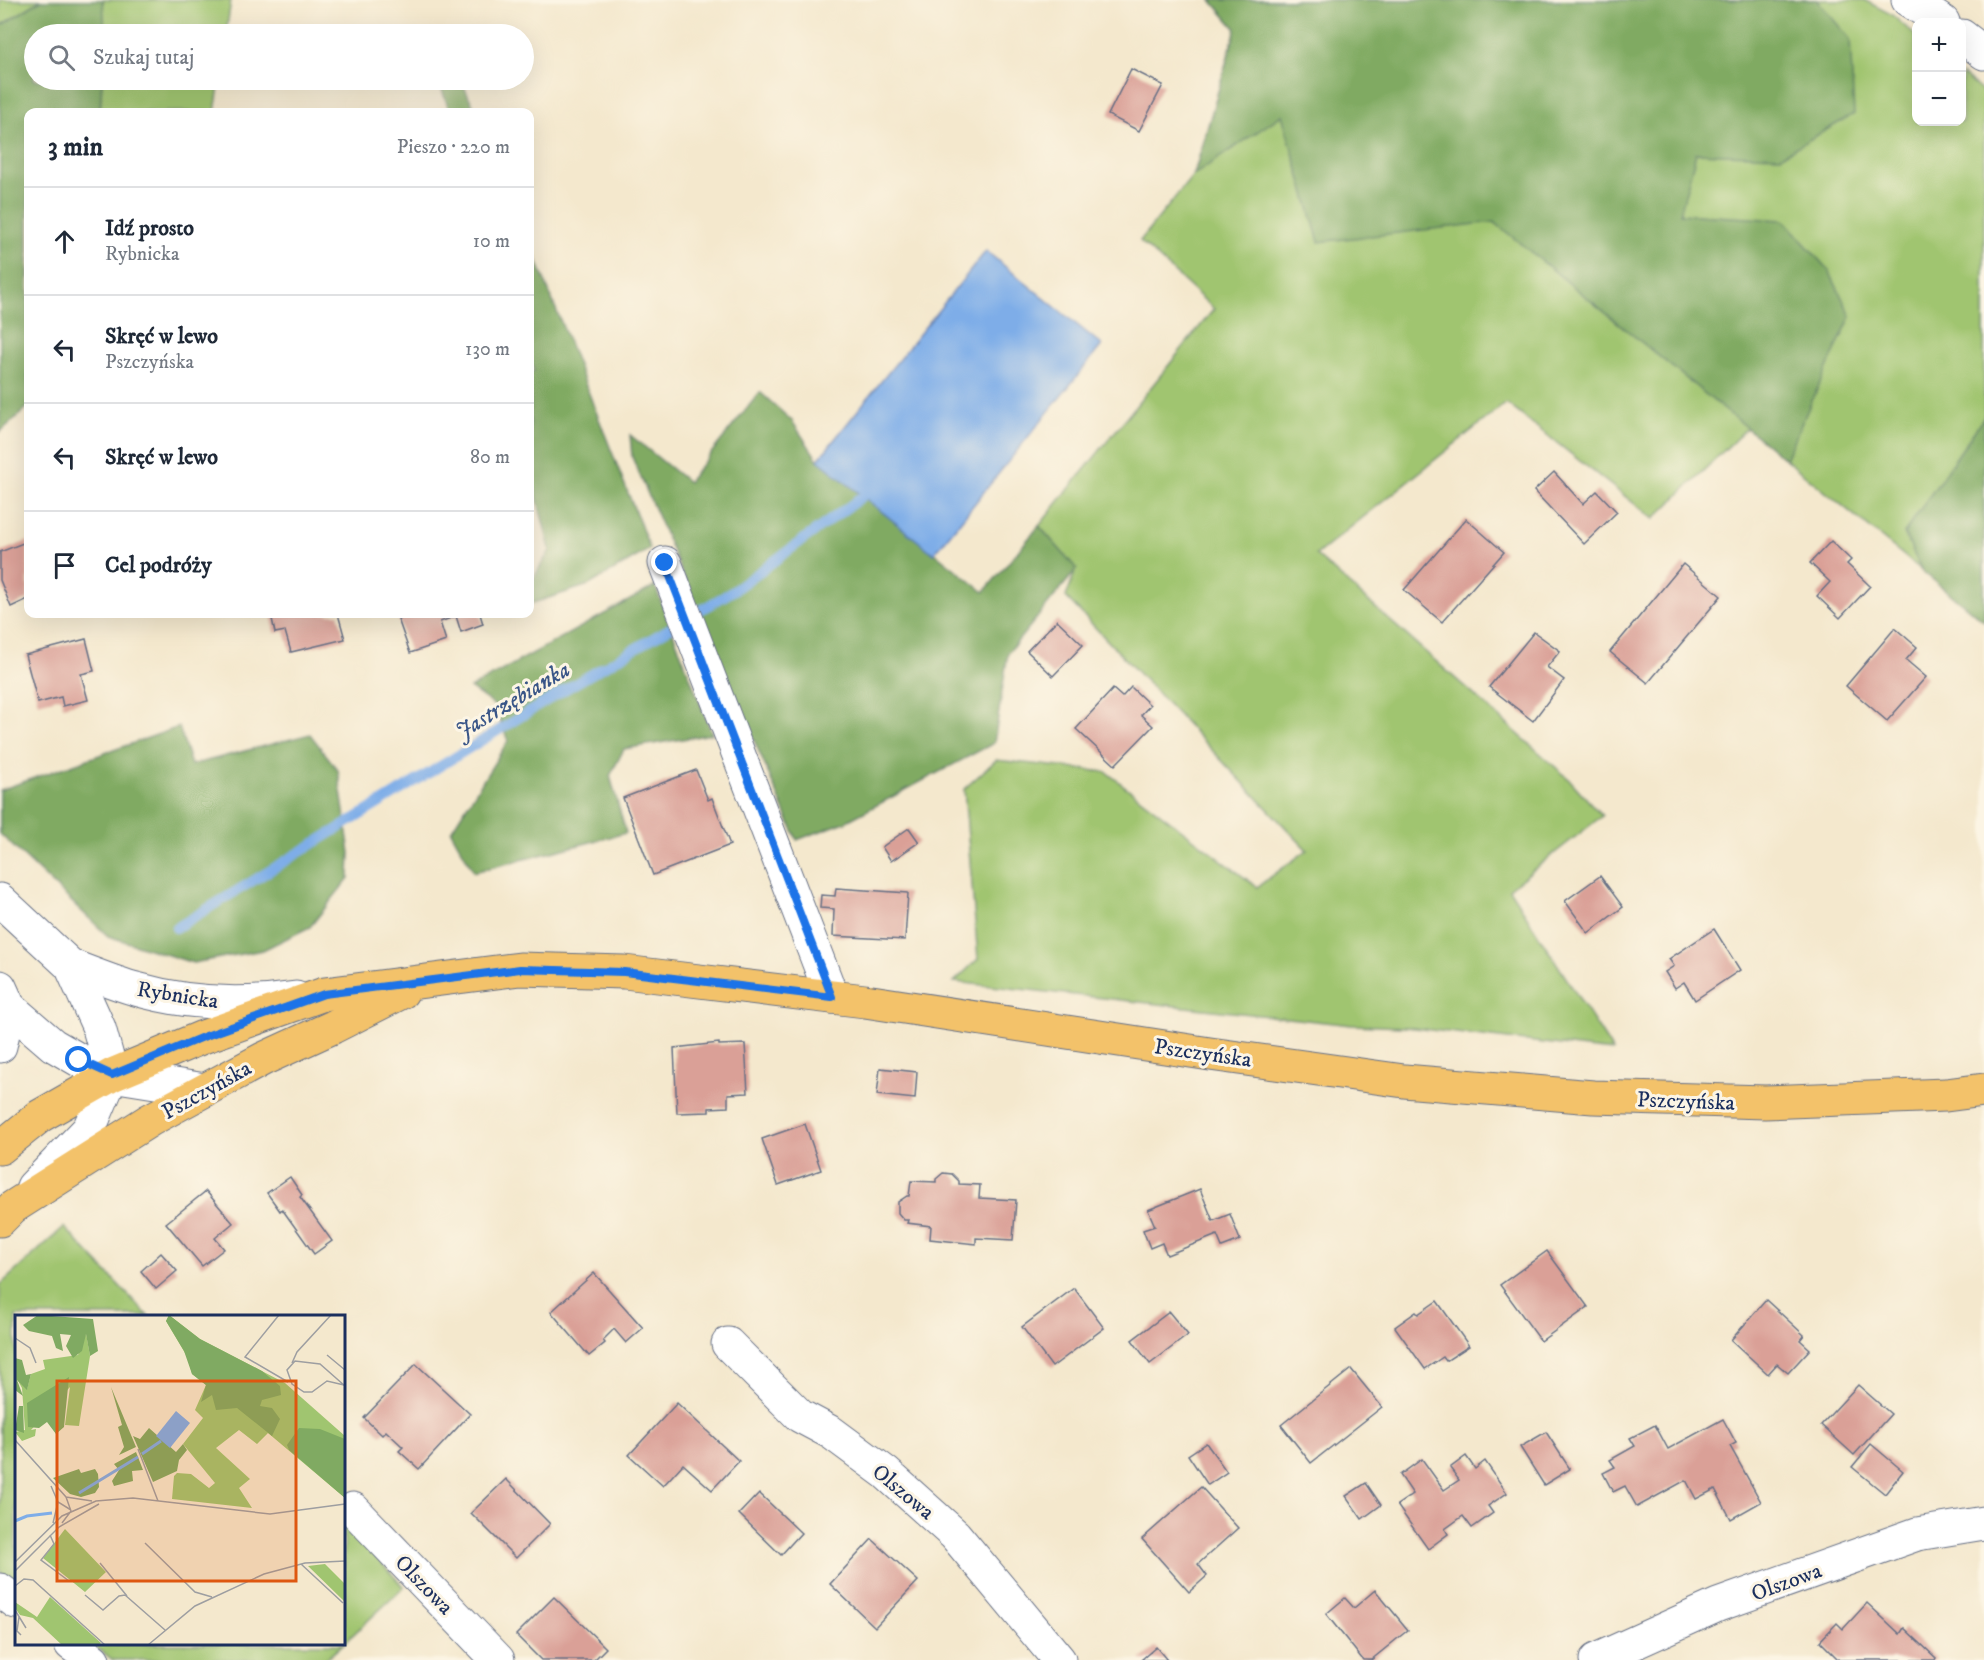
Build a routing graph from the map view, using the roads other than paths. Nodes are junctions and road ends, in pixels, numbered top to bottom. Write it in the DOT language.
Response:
graph roads {
  1 [pos="1908,0"];
  2 [pos="1928,0"];
  3 [pos="1937,18"];
  4 [pos="1941,18"];
  5 [pos="1966,39"];
  6 [pos="1984,52"];
  7 [pos="665,563"];
  8 [pos="0,900"];
  9 [pos="71,966"];
  10 [pos="425,981"];
  11 [pos="324,994"];
  12 [pos="5,997"];
  13 [pos="832,997"];
  14 [pos="0,1046"];
  15 [pos="112,1075"];
  16 [pos="205,1090"];
  17 [pos="1984,1090"];
  18 [pos="0,1148"];
  19 [pos="6,1214"];
  20 [pos="728,1344"];
  21 [pos="353,1509"];
  22 [pos="1984,1523"];
  23 [pos="0,1590"];
  24 [pos="15,1601"];
  25 [pos="72,1645"];
  26 [pos="93,1660"];
  27 [pos="498,1660"];
  28 [pos="1059,1660"];
  29 [pos="1596,1660"];
  1 -- 3 [label="street"];
  2 -- 4 [label="street"];
  5 -- 6 [label="street"];
  7 -- 13 [label="street"];
  8 -- 9 [label="street, Rybnicka"];
  9 -- 11 [label="street, Rybnicka"];
  9 -- 15 [label="street, Rybnicka"];
  10 -- 11 [label="main road, Pszczyńska"];
  10 -- 13 [label="main road, Pszczyńska"];
  10 -- 16 [label="main road, Pszczyńska"];
  11 -- 15 [label="main road, Pszczyńska"];
  12 -- 14 [label="street"];
  12 -- 15 [label="street"];
  13 -- 17 [label="main road, Pszczyńska"];
  15 -- 16 [label="street"];
  15 -- 18 [label="main road, Pszczyńska"];
  15 -- 19 [label="street"];
  16 -- 19 [label="main road, Pszczyńska"];
  20 -- 28 [label="street, Olszowa"];
  21 -- 27 [label="street, Olszowa"];
  22 -- 29 [label="street, Olszowa"];
  23 -- 24 [label="street"];
  25 -- 26 [label="street"];
}
